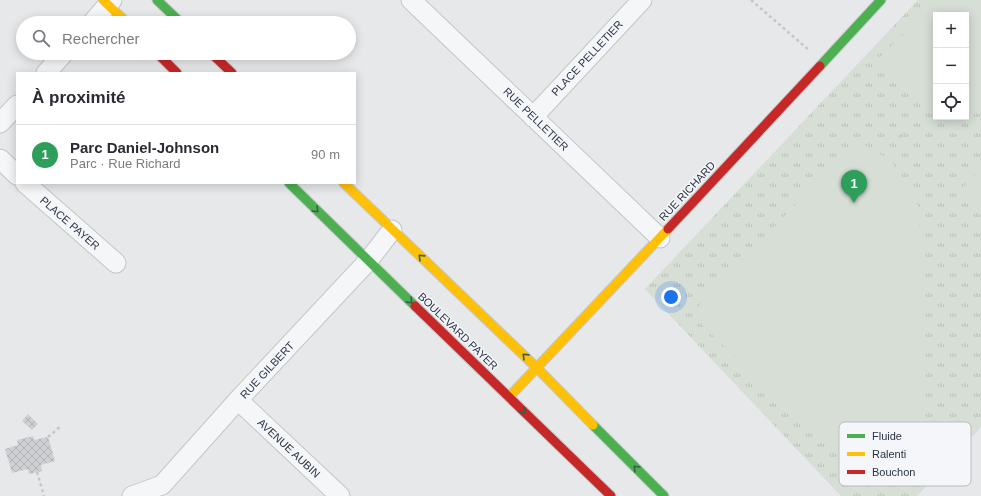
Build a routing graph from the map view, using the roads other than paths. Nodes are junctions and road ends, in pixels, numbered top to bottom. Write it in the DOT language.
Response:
graph roads {
  1 [pos="157,0"];
  2 [pos="411,0"];
  3 [pos="642,0"];
  4 [pos="881,0"];
  5 [pos="108,2"];
  6 [pos="97,16"];
  7 [pos="120,16"];
  8 [pos="174,16"];
  9 [pos="58,60"];
  10 [pos="164,60"];
  11 [pos="219,60"];
  12 [pos="47,72"];
  13 [pos="176,72"];
  14 [pos="231,72"];
  15 [pos="16,106"];
  16 [pos="533,117"];
  17 [pos="0,123"];
  18 [pos="0,159"];
  19 [pos="16,175"];
  20 [pos="26,184"];
  21 [pos="290,184"];
  22 [pos="345,184"];
  23 [pos="392,230"];
  24 [pos="660,238"];
  25 [pos="368,261"];
  26 [pos="116,263"];
  27 [pos="537,368"];
  28 [pos="509,397"];
  29 [pos="238,400"];
  30 [pos="132,496"];
  31 [pos="340,496"];
  32 [pos="612,496"];
  33 [pos="664,496"];
  1 -- 8 [label="street"];
  2 -- 16 [label="street, RUE PELLETIER"];
  3 -- 16 [label="street, PLACE PELLETIER"];
  4 -- 24 [label="street, RUE RICHARD"];
  5 -- 6 [label="street"];
  5 -- 7 [label="street"];
  9 -- 12 [label="street"];
  10 -- 13 [label="street"];
  11 -- 14 [label="street"];
  15 -- 17 [label="street"];
  16 -- 24 [label="street, RUE PELLETIER"];
  18 -- 19 [label="street"];
  20 -- 26 [label="street, PLACE PAYER"];
  21 -- 25 [label="street, BOULEVARD PAYER, one-way"];
  22 -- 23 [label="street"];
  23 -- 25 [label="street, RUE GILBERT"];
  27 -- 23 [label="street, one-way"];
  24 -- 27 [label="street, RUE RICHARD"];
  25 -- 28 [label="street, BOULEVARD PAYER, one-way"];
  25 -- 29 [label="street, RUE GILBERT"];
  27 -- 28 [label="street, RUE RICHARD"];
  33 -- 27 [label="street, one-way"];
  28 -- 32 [label="street, BOULEVARD PAYER, one-way"];
  29 -- 30 [label="street, RUE GILBERT"];
  29 -- 31 [label="street, AVENUE AUBIN"];
}
